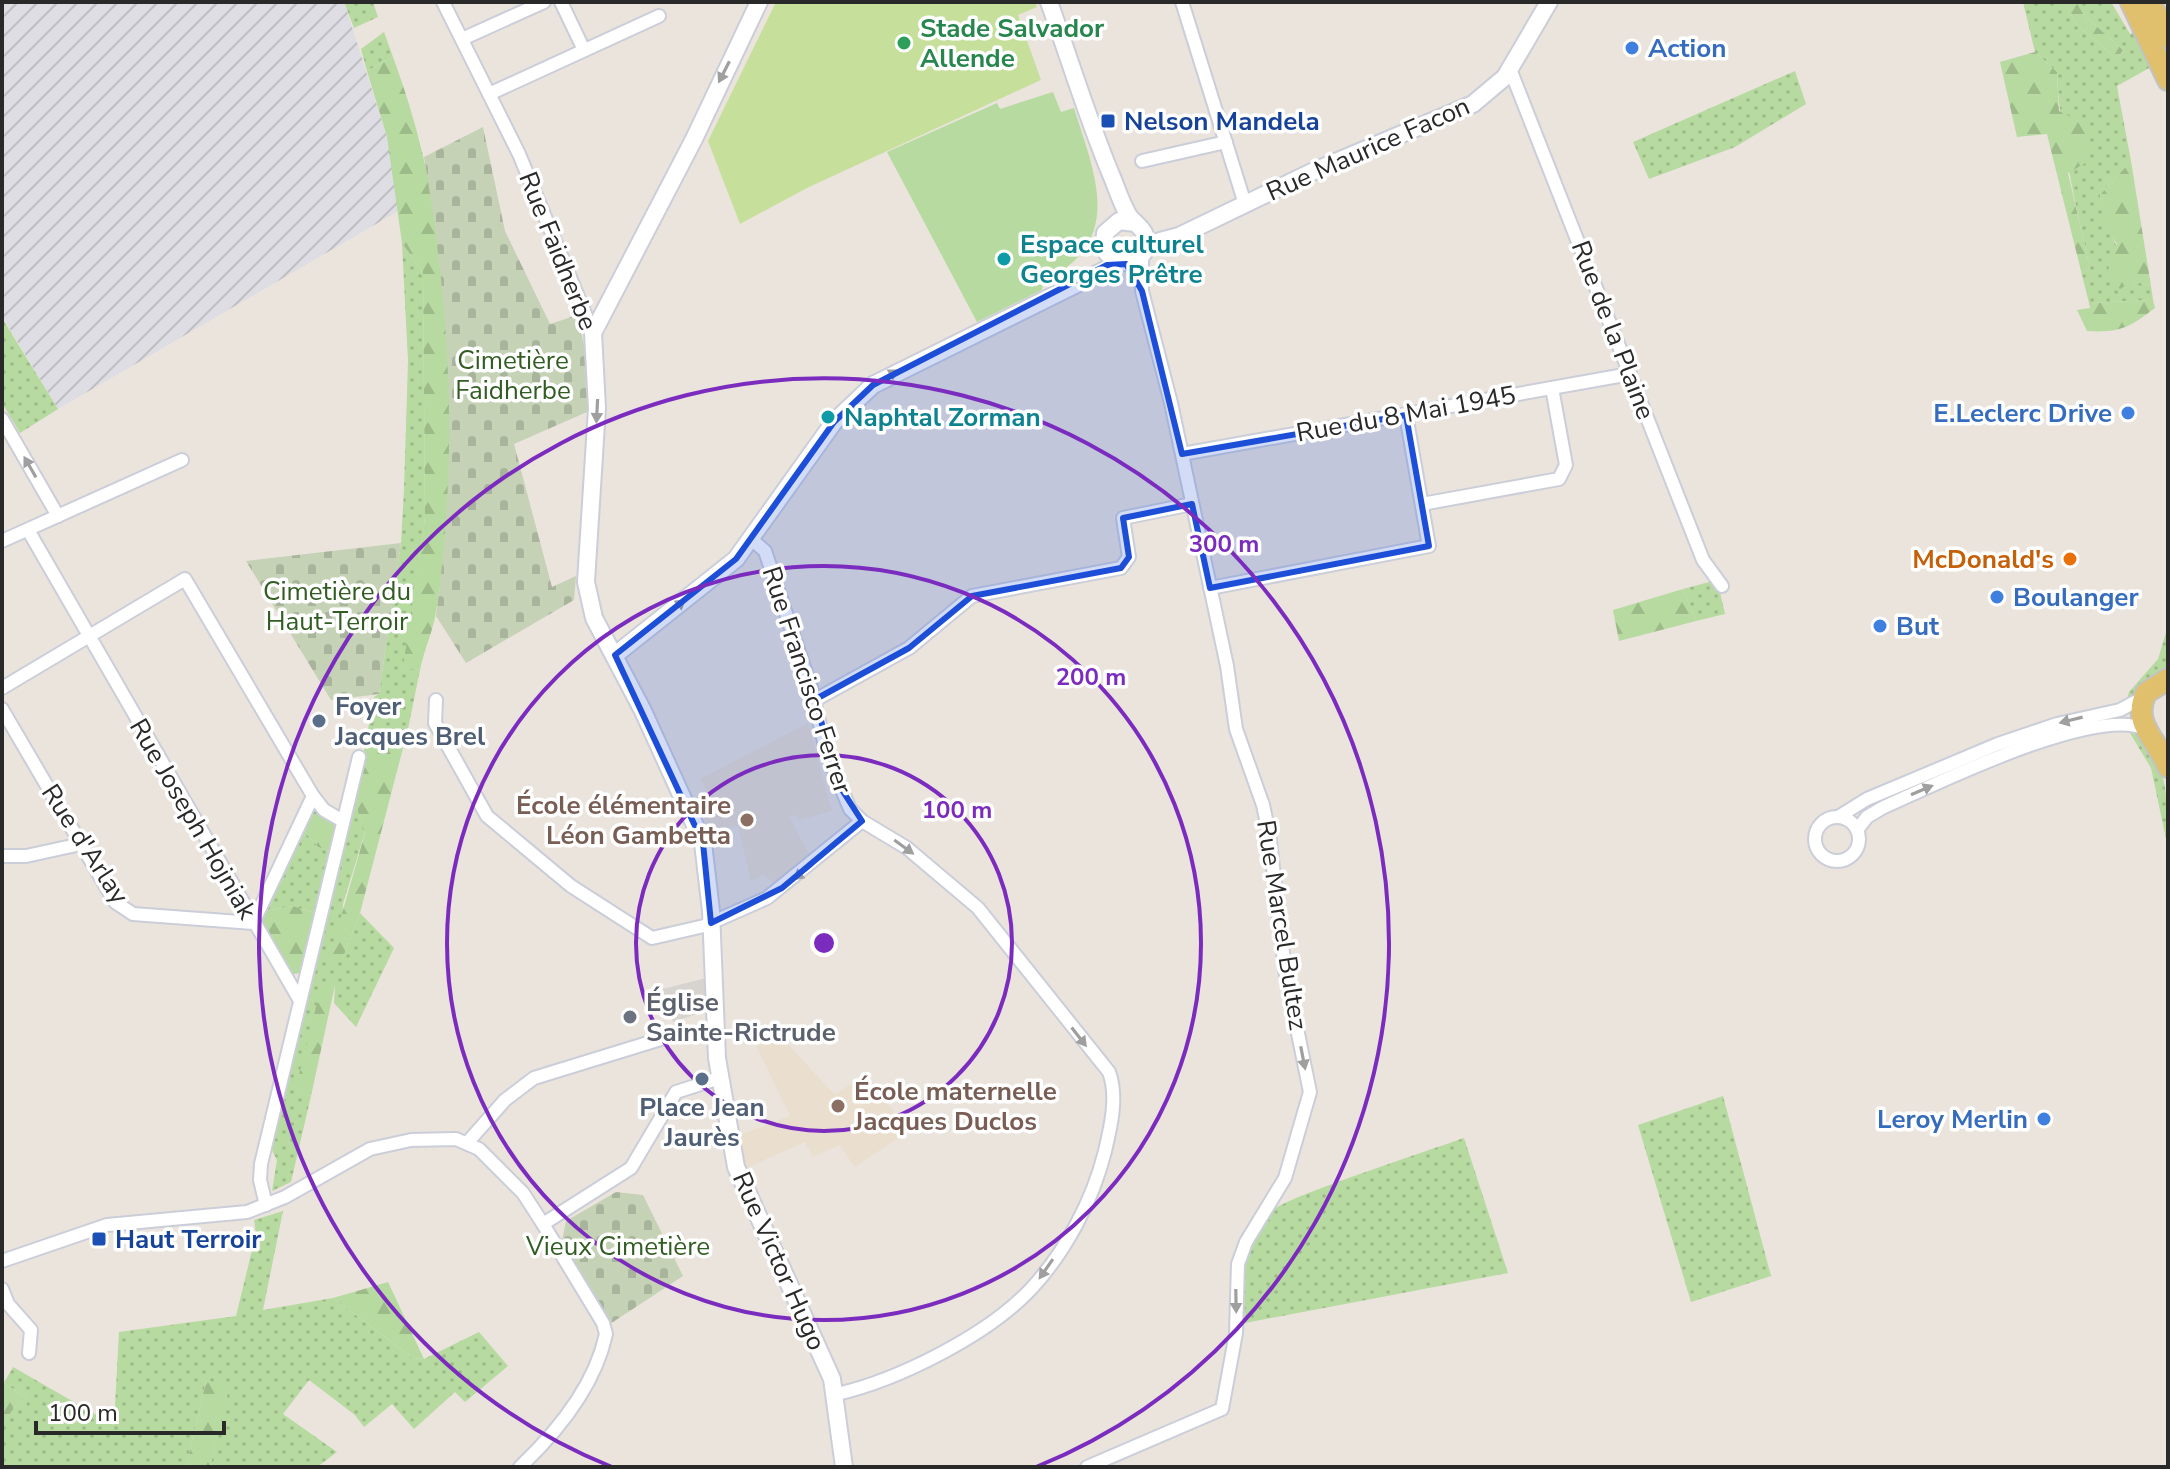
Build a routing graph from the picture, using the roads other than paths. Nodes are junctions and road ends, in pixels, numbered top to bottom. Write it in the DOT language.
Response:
graph roads {
  1 [pos="443,2"];
  2 [pos="544,2"];
  3 [pos="561,2"];
  4 [pos="759,2"];
  5 [pos="1049,2"];
  6 [pos="1182,2"];
  7 [pos="1549,2"];
  8 [pos="2131,2"];
  9 [pos="2150,2"];
  10 [pos="659,16"];
  11 [pos="2168,37"];
  12 [pos="462,39"];
  13 [pos="584,50"];
  14 [pos="1510,69"];
  15 [pos="2168,80"];
  16 [pos="489,94"];
  17 [pos="1226,142"];
  18 [pos="1142,161"];
  19 [pos="1111,174"];
  20 [pos="1245,204"];
  21 [pos="1137,225"];
  22 [pos="1110,226"];
  23 [pos="1190,230"];
  24 [pos="1143,253"];
  25 [pos="1122,263"];
  26 [pos="1142,291"];
  27 [pos="593,333"];
  28 [pos="1630,374"];
  29 [pos="1552,388"];
  30 [pos="1406,415"];
  31 [pos="2,419"];
  32 [pos="1182,454"];
  33 [pos="182,460"];
  34 [pos="1192,504"];
  35 [pos="1422,504"];
  36 [pos="58,516"];
  37 [pos="28,530"];
  38 [pos="751,539"];
  39 [pos="2,541"];
  40 [pos="1722,586"];
  41 [pos="1210,588"];
  42 [pos="88,638"];
  43 [pos="615,655"];
  44 [pos="2165,677"];
  45 [pos="2,688"];
  46 [pos="2144,697"];
  47 [pos="436,700"];
  48 [pos="815,700"];
  49 [pos="2,709"];
  50 [pos="2156,739"];
  51 [pos="359,757"];
  52 [pos="2168,767"];
  53 [pos="313,796"];
  54 [pos="1838,817"];
  55 [pos="343,821"];
  56 [pos="862,821"];
  57 [pos="1857,830"];
  58 [pos="81,844"];
  59 [pos="2,856"];
  60 [pos="253,923"];
  61 [pos="711,923"];
  62 [pos="299,999"];
  63 [pos="664,1038"];
  64 [pos="720,1078"];
  65 [pos="467,1143"];
  66 [pos="266,1205"];
  67 [pos="543,1224"];
  68 [pos="2,1261"];
  69 [pos="2,1289"];
  70 [pos="29,1353"];
  71 [pos="837,1394"];
  72 [pos="520,1467"];
  73 [pos="844,1467"];
  74 [pos="1087,1467"];
  1 -- 12 [label="street, Rue Faidherbe"];
  2 -- 12 [label="street"];
  3 -- 13 [label="street"];
  4 -- 27 [label="street, one-way"];
  5 -- 19 [label="street"];
  6 -- 17 [label="street"];
  7 -- 14 [label="street, Rue Maurice Facon"];
  8 -- 15 [label="main road"];
  9 -- 11 [label="main road"];
  10 -- 13 [label="street"];
  12 -- 16 [label="street, Rue Faidherbe"];
  13 -- 16 [label="street"];
  14 -- 20 [label="street, Rue Maurice Facon"];
  14 -- 28 [label="street, Rue de la Plaine"];
  16 -- 27 [label="street, Rue Faidherbe"];
  17 -- 18 [label="street"];
  17 -- 20 [label="street"];
  19 -- 21 [label="street"];
  19 -- 22 [label="street"];
  20 -- 23 [label="street, Rue Maurice Facon"];
  21 -- 22 [label="street"];
  21 -- 23 [label="street, Rue Maurice Facon"];
  21 -- 24 [label="street"];
  22 -- 25 [label="street"];
  23 -- 24 [label="street, Rue Maurice Facon"];
  24 -- 25 [label="street"];
  24 -- 26 [label="street, Rue Marcel Bultez"];
  25 -- 26 [label="street, Rue Marcel Bultez"];
  38 -- 25 [label="street, one-way"];
  26 -- 32 [label="street, Rue Marcel Bultez"];
  27 -- 43 [label="street, Rue Faidherbe, one-way"];
  28 -- 29 [label="street, Rue du 8 Mai 1945"];
  28 -- 40 [label="street, Rue de la Plaine"];
  29 -- 30 [label="street, Rue du 8 Mai 1945"];
  29 -- 35 [label="street"];
  30 -- 32 [label="street, Rue du 8 Mai 1945"];
  30 -- 35 [label="street"];
  36 -- 31 [label="street, one-way"];
  32 -- 34 [label="street, Rue Marcel Bultez"];
  33 -- 36 [label="street"];
  34 -- 41 [label="street, Rue Marcel Bultez"];
  34 -- 48 [label="street"];
  35 -- 41 [label="street"];
  36 -- 37 [label="street"];
  37 -- 39 [label="street"];
  37 -- 42 [label="street, Rue Joseph Hojniak"];
  43 -- 38 [label="street, one-way"];
  38 -- 48 [label="street, Rue Francisco Ferrer"];
  41 -- 74 [label="street, Rue Marcel Bultez, one-way"];
  42 -- 45 [label="street"];
  42 -- 53 [label="street"];
  42 -- 60 [label="street, Rue Joseph Hojniak"];
  43 -- 61 [label="street, Rue Faidherbe"];
  44 -- 46 [label="main road"];
  46 -- 50 [label="main road"];
  46 -- 54 [label="street, one-way"];
  47 -- 61 [label="street"];
  48 -- 56 [label="street, Rue Francisco Ferrer"];
  49 -- 58 [label="street, Rue d'Arlay"];
  50 -- 52 [label="main road"];
  57 -- 50 [label="street, one-way"];
  51 -- 55 [label="street"];
  53 -- 55 [label="street"];
  53 -- 60 [label="street"];
  54 -- 57 [label="street"];
  54 -- 57 [label="street"];
  55 -- 62 [label="street"];
  56 -- 61 [label="street, one-way"];
  56 -- 71 [label="street, Rue Francisco Ferrer, one-way"];
  58 -- 59 [label="street"];
  58 -- 60 [label="street, Rue d'Arlay"];
  60 -- 62 [label="street, Rue Joseph Hojniak"];
  61 -- 64 [label="street"];
  62 -- 66 [label="street"];
  63 -- 65 [label="street"];
  64 -- 67 [label="street"];
  64 -- 71 [label="street, Rue Victor Hugo"];
  65 -- 66 [label="street"];
  65 -- 67 [label="street"];
  66 -- 68 [label="street"];
  67 -- 72 [label="street"];
  69 -- 70 [label="street"];
  71 -- 73 [label="street, Rue Victor Hugo"];
}
